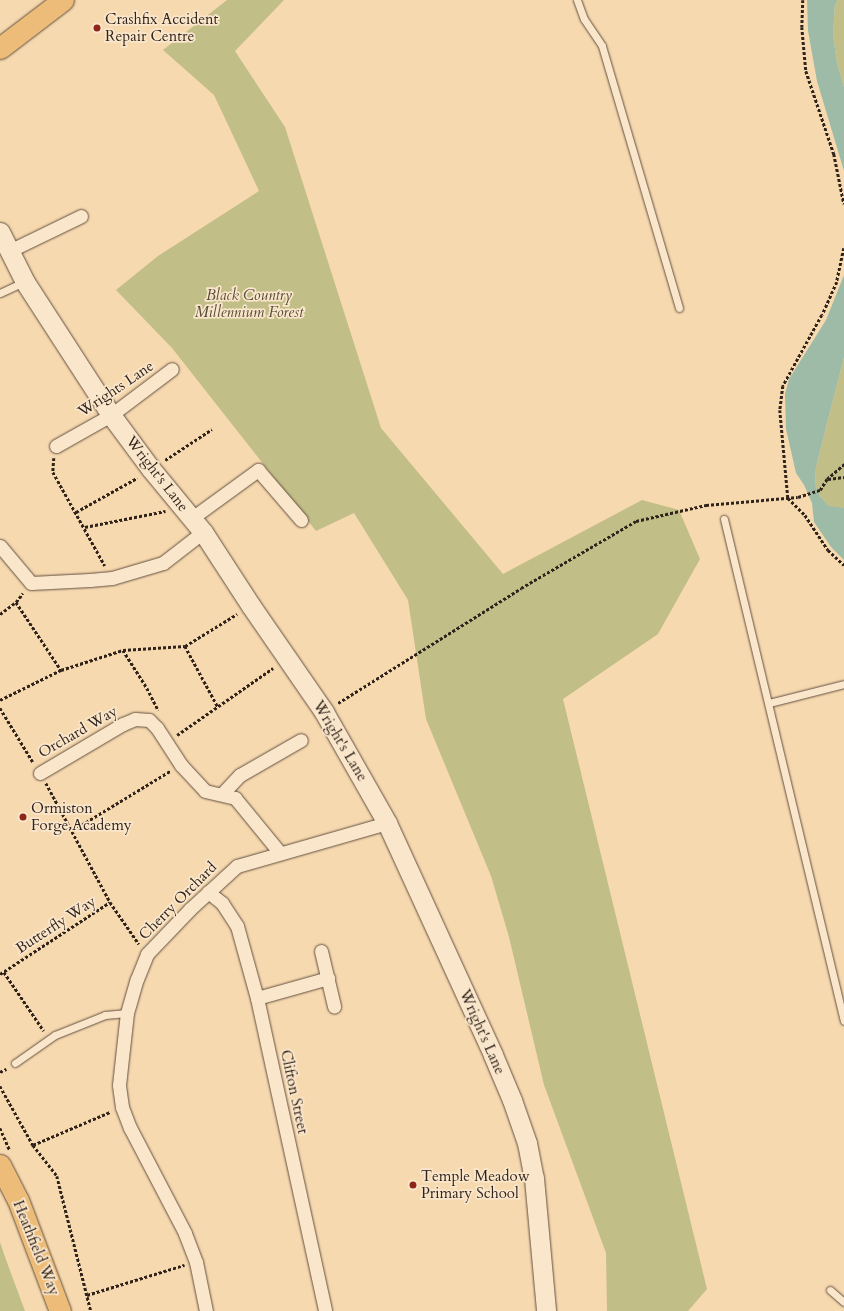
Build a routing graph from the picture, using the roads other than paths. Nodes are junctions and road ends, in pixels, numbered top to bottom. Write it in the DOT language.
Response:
graph roads {
  1 [pos="63,0"];
  2 [pos="577,0"];
  3 [pos="0,48"];
  4 [pos="80,216"];
  5 [pos="0,232"];
  6 [pos="9,251"];
  7 [pos="25,282"];
  8 [pos="0,293"];
  9 [pos="679,308"];
  10 [pos="172,369"];
  11 [pos="111,415"];
  12 [pos="56,446"];
  13 [pos="193,519"];
  14 [pos="724,519"];
  15 [pos="301,520"];
  16 [pos="0,546"];
  17 [pos="844,684"];
  18 [pos="768,703"];
  19 [pos="301,740"];
  20 [pos="40,773"];
  21 [pos="222,794"];
  22 [pos="387,823"];
  23 [pos="280,853"];
  24 [pos="208,892"];
  25 [pos="321,951"];
  26 [pos="328,978"];
  27 [pos="257,998"];
  28 [pos="334,1006"];
  29 [pos="128,1013"];
  30 [pos="844,1021"];
  31 [pos="15,1063"];
  32 [pos="0,1165"];
  33 [pos="830,1290"];
  34 [pos="844,1302"];
  35 [pos="60,1311"];
  36 [pos="206,1311"];
  37 [pos="325,1311"];
  38 [pos="546,1311"];
  1 -- 3 [label="main road"];
  2 -- 9 [label="lane"];
  4 -- 6 [label="street"];
  5 -- 6 [label="street, Wright's Lane"];
  6 -- 7 [label="street, Wright's Lane"];
  7 -- 8 [label="lane"];
  7 -- 11 [label="street, Wright's Lane"];
  10 -- 11 [label="street, Wrights Lane"];
  11 -- 12 [label="street, Wrights Lane"];
  11 -- 13 [label="street, Wright's Lane"];
  13 -- 15 [label="street"];
  13 -- 16 [label="street"];
  13 -- 22 [label="street, Wright's Lane"];
  14 -- 18 [label="lane"];
  17 -- 18 [label="lane"];
  18 -- 30 [label="lane"];
  19 -- 21 [label="street"];
  20 -- 21 [label="street, Orchard Way"];
  21 -- 23 [label="street, Orchard Way"];
  22 -- 23 [label="street, Cherry Orchard"];
  22 -- 38 [label="street, Wright's Lane"];
  23 -- 24 [label="street, Cherry Orchard"];
  24 -- 27 [label="street, Clifton Street"];
  24 -- 29 [label="street, Cherry Orchard"];
  25 -- 26 [label="street"];
  26 -- 27 [label="street"];
  26 -- 28 [label="street"];
  27 -- 37 [label="street, Clifton Street"];
  29 -- 31 [label="lane"];
  29 -- 36 [label="street, Cherry Orchard"];
  32 -- 35 [label="main road, Heathfield Way"];
  33 -- 34 [label="lane"];
}
